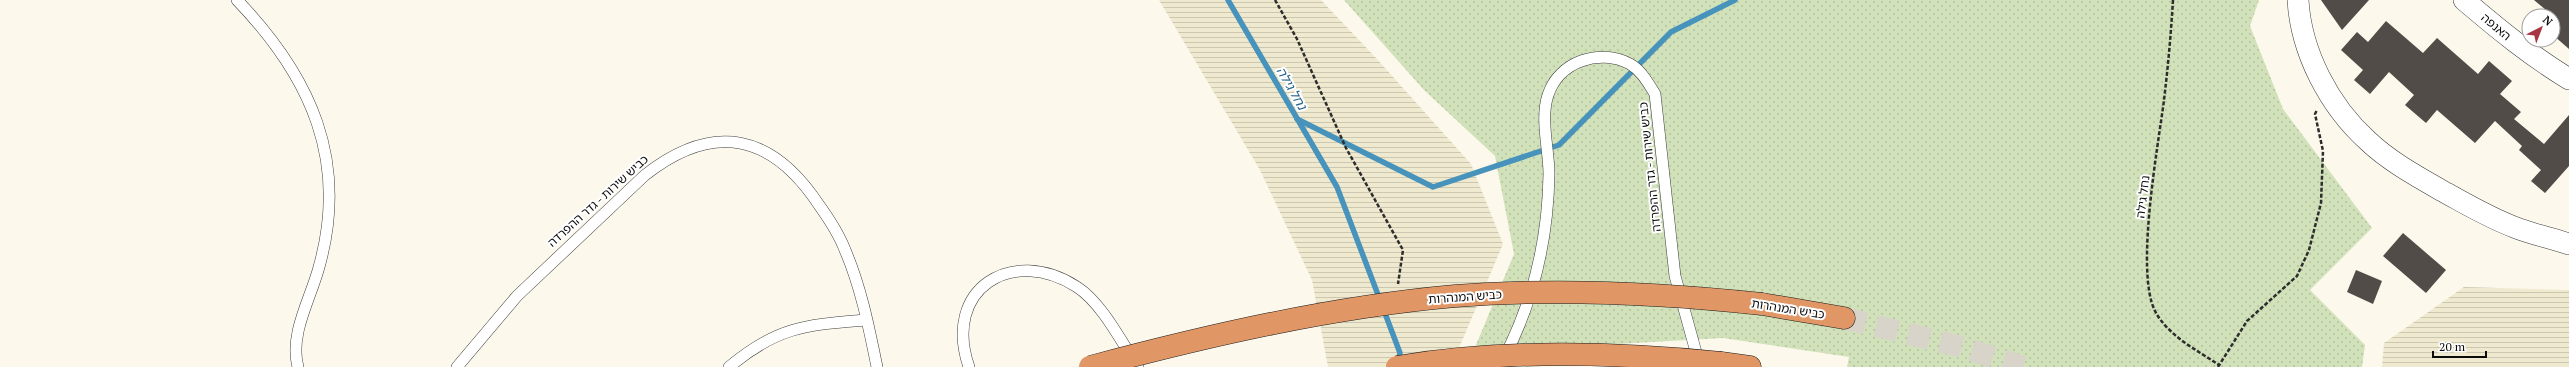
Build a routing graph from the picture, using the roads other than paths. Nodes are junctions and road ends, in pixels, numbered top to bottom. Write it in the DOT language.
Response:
graph roads {
  1 [pos="237,0"];
  2 [pos="2298,0"];
  3 [pos="2464,0"];
  4 [pos="2569,79"];
  5 [pos="2569,244"];
  6 [pos="1844,318"];
  7 [pos="866,320"];
  8 [pos="1710,365"];
  9 [pos="298,367"];
  10 [pos="457,367"];
  11 [pos="729,367"];
  12 [pos="877,367"];
  13 [pos="969,367"];
  14 [pos="1090,367"];
  15 [pos="1138,367"];
  16 [pos="1397,367"];
  17 [pos="1499,367"];
  18 [pos="1750,367"];
  1 -- 9 [label="lane"];
  2 -- 5 [label="street"];
  3 -- 4 [label="street, האנפה"];
  6 -- 14 [label="highway, כביש המנהרות, bridge"];
  7 -- 10 [label="lane, כביש שירות - גדר ההפרדה"];
  7 -- 11 [label="lane"];
  7 -- 12 [label="lane, כביש שירות - גדר ההפרדה"];
  8 -- 16 [label="highway, bridge"];
  8 -- 17 [label="lane, כביש שירות - גדר ההפרדה"];
  8 -- 18 [label="highway"];
  13 -- 15 [label="lane"];
}
